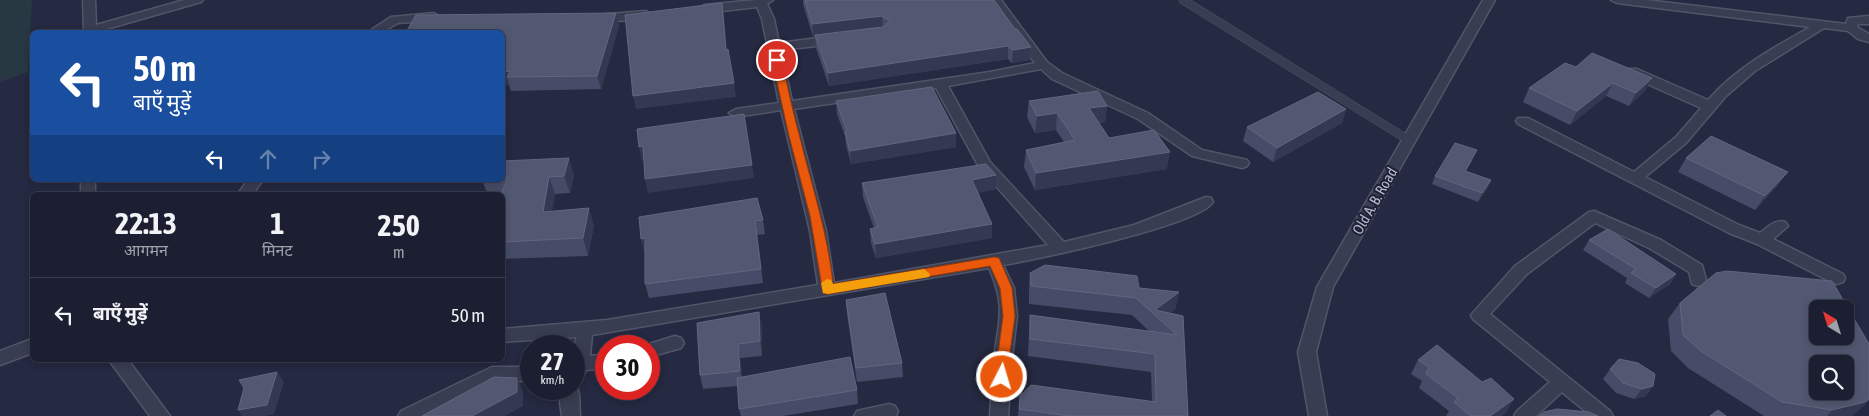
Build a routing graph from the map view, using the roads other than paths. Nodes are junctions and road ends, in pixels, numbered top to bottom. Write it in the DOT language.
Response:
graph roads {
  1 [pos="89,0"];
  2 [pos="197,0"];
  3 [pos="995,0"];
  4 [pos="1183,0"];
  5 [pos="1489,0"];
  6 [pos="1617,0"];
  7 [pos="764,1"];
  8 [pos="692,10"];
  9 [pos="659,14"];
  10 [pos="447,18"];
  11 [pos="584,20"];
  12 [pos="1869,20"];
  13 [pos="1821,24"];
  14 [pos="1851,28"];
  15 [pos="90,30"];
  16 [pos="93,30"];
  17 [pos="378,30"];
  18 [pos="1869,38"];
  19 [pos="844,39"];
  20 [pos="774,46"];
  21 [pos="1043,66"];
  22 [pos="1628,70"];
  23 [pos="940,84"];
  24 [pos="1709,106"];
  25 [pos="787,107"];
  26 [pos="736,114"];
  27 [pos="1523,121"];
  28 [pos="1410,141"];
  29 [pos="1242,164"];
  30 [pos="1634,178"];
  31 [pos="254,182"];
  32 [pos="246,192"];
  33 [pos="1206,202"];
  34 [pos="1780,226"];
  35 [pos="1762,240"];
  36 [pos="1060,248"];
  37 [pos="994,262"];
  38 [pos="1837,278"];
  39 [pos="1698,280"];
  40 [pos="828,290"];
  41 [pos="505,336"];
  42 [pos="675,343"];
  43 [pos="30,347"];
  44 [pos="660,347"];
  45 [pos="0,358"];
  46 [pos="120,362"];
  47 [pos="520,374"];
  48 [pos="1562,382"];
  49 [pos="570,400"];
  50 [pos="890,411"];
  51 [pos="162,416"];
  52 [pos="407,416"];
  53 [pos="571,416"];
  54 [pos="863,416"];
  55 [pos="999,416"];
  56 [pos="1318,416"];
  57 [pos="1523,416"];
  58 [pos="1604,416"];
  1 -- 15 [label="street"];
  2 -- 16 [label="street"];
  3 -- 21 [label="street"];
  4 -- 28 [label="lane"];
  5 -- 28 [label="street, Old A. B. Road"];
  6 -- 13 [label="street"];
  7 -- 8 [label="street"];
  7 -- 20 [label="street"];
  9 -- 11 [label="street"];
  10 -- 17 [label="street"];
  12 -- 14 [label="street"];
  13 -- 14 [label="street"];
  13 -- 24 [label="street"];
  14 -- 18 [label="street"];
  19 -- 20 [label="street"];
  20 -- 25 [label="street"];
  21 -- 23 [label="street"];
  21 -- 29 [label="street"];
  22 -- 24 [label="street"];
  23 -- 25 [label="street"];
  23 -- 36 [label="street"];
  24 -- 30 [label="street"];
  25 -- 26 [label="street"];
  25 -- 40 [label="street"];
  27 -- 30 [label="street"];
  28 -- 56 [label="street, Old A. B. Road"];
  30 -- 35 [label="street"];
  31 -- 32 [label="street"];
  33 -- 36 [label="street"];
  34 -- 35 [label="street"];
  35 -- 38 [label="street"];
  36 -- 37 [label="street"];
  37 -- 40 [label="street"];
  37 -- 55 [label="street"];
  39 -- 48 [label="street"];
  40 -- 41 [label="street"];
  42 -- 44 [label="street"];
  43 -- 45 [label="street"];
  46 -- 51 [label="street"];
  47 -- 52 [label="street"];
  48 -- 57 [label="street"];
  48 -- 58 [label="street"];
  49 -- 53 [label="street"];
  50 -- 54 [label="street"];
}
